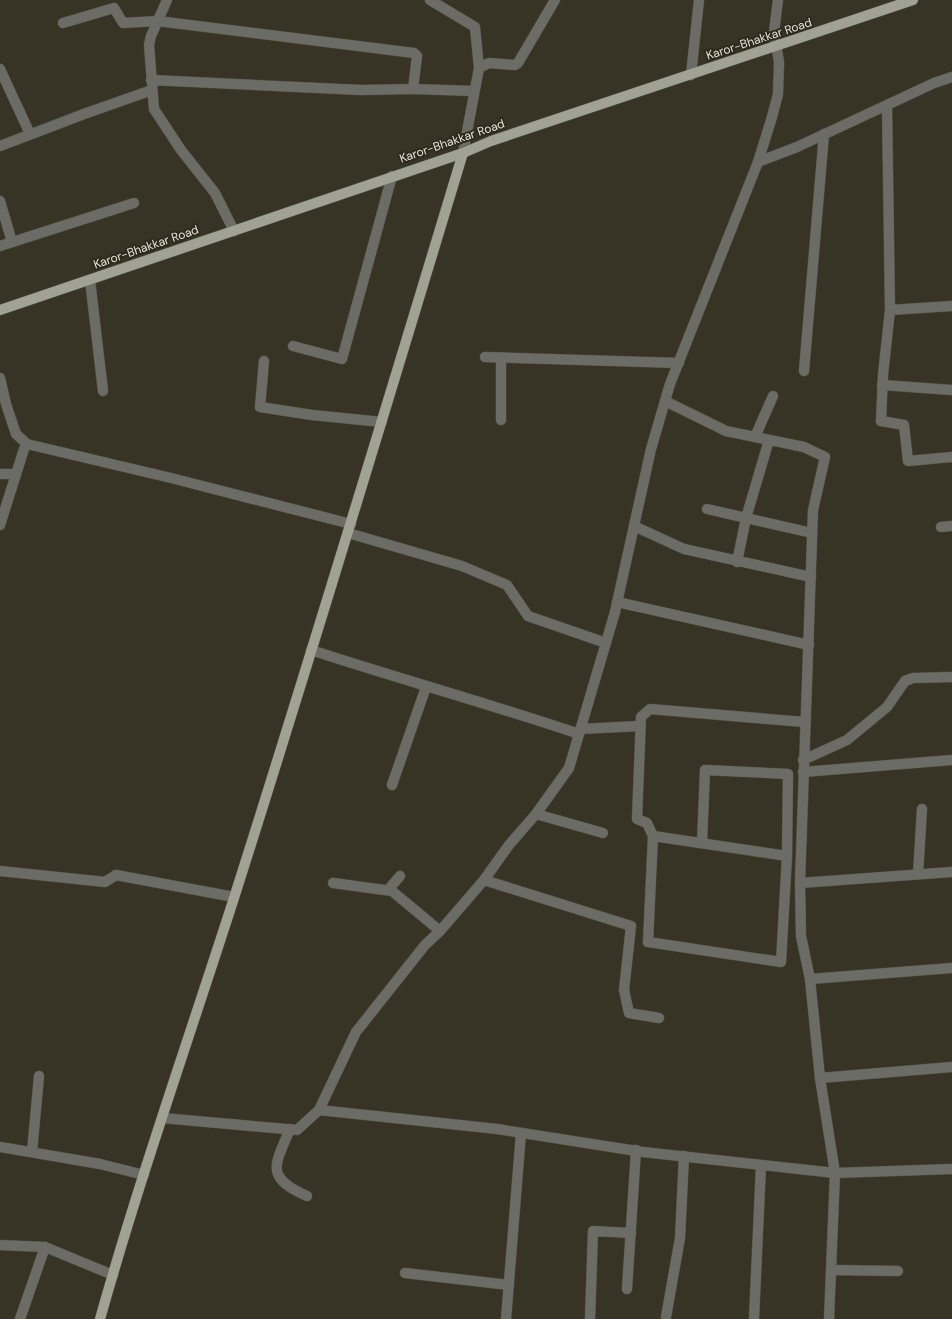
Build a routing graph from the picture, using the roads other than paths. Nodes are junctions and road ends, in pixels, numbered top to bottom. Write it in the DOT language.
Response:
graph roads {
  1 [pos="167,0"];
  2 [pos="430,0"];
  3 [pos="555,0"];
  4 [pos="699,0"];
  5 [pos="778,0"];
  6 [pos="913,0"];
  7 [pos="890,4"];
  8 [pos="157,20"];
  9 [pos="63,23"];
  10 [pos="777,47"];
  11 [pos="478,68"];
  12 [pos="0,69"];
  13 [pos="691,75"];
  14 [pos="952,77"];
  15 [pos="151,80"];
  16 [pos="413,88"];
  17 [pos="152,90"];
  18 [pos="473,91"];
  19 [pos="887,105"];
  20 [pos="30,134"];
  21 [pos="824,134"];
  22 [pos="0,146"];
  23 [pos="463,153"];
  24 [pos="758,162"];
  25 [pos="392,176"];
  26 [pos="0,201"];
  27 [pos="134,203"];
  28 [pos="234,231"];
  29 [pos="12,242"];
  30 [pos="0,246"];
  31 [pos="90,280"];
  32 [pos="952,305"];
  33 [pos="0,310"];
  34 [pos="890,310"];
  35 [pos="293,346"];
  36 [pos="485,357"];
  37 [pos="501,358"];
  38 [pos="264,361"];
  39 [pos="678,363"];
  40 [pos="804,371"];
  41 [pos="0,378"];
  42 [pos="882,385"];
  43 [pos="952,390"];
  44 [pos="103,391"];
  45 [pos="773,396"];
  46 [pos="665,401"];
  47 [pos="501,420"];
  48 [pos="382,422"];
  49 [pos="755,437"];
  50 [pos="769,440"];
  51 [pos="27,444"];
  52 [pos="952,457"];
  53 [pos="0,474"];
  54 [pos="16,474"];
  55 [pos="707,509"];
  56 [pos="746,518"];
  57 [pos="0,525"];
  58 [pos="634,526"];
  59 [pos="952,526"];
  60 [pos="941,527"];
  61 [pos="350,528"];
  62 [pos="812,533"];
  63 [pos="737,562"];
  64 [pos="810,578"];
  65 [pos="617,602"];
  66 [pos="606,643"];
  67 [pos="809,645"];
  68 [pos="312,650"];
  69 [pos="952,677"];
  70 [pos="426,687"];
  71 [pos="804,722"];
  72 [pos="640,726"];
  73 [pos="580,732"];
  74 [pos="803,760"];
  75 [pos="952,760"];
  76 [pos="803,772"];
  77 [pos="392,785"];
  78 [pos="922,809"];
  79 [pos="536,814"];
  80 [pos="603,833"];
  81 [pos="653,836"];
  82 [pos="702,843"];
  83 [pos="787,856"];
  84 [pos="0,872"];
  85 [pos="952,872"];
  86 [pos="918,874"];
  87 [pos="400,876"];
  88 [pos="484,880"];
  89 [pos="333,883"];
  90 [pos="800,883"];
  91 [pos="388,890"];
  92 [pos="234,898"];
  93 [pos="440,931"];
  94 [pos="952,968"];
  95 [pos="810,979"];
  96 [pos="659,1018"];
  97 [pos="952,1067"];
  98 [pos="39,1076"];
  99 [pos="820,1078"];
  100 [pos="320,1110"];
  101 [pos="162,1118"];
  102 [pos="290,1129"];
  103 [pos="521,1133"];
  104 [pos="0,1147"];
  105 [pos="636,1150"];
  106 [pos="32,1152"];
  107 [pos="684,1156"];
  108 [pos="761,1165"];
  109 [pos="952,1169"];
  110 [pos="835,1173"];
  111 [pos="144,1175"];
  112 [pos="307,1196"];
  113 [pos="631,1233"];
  114 [pos="0,1245"];
  115 [pos="45,1248"];
  116 [pos="831,1270"];
  117 [pos="898,1271"];
  118 [pos="405,1273"];
  119 [pos="113,1275"];
  120 [pos="509,1286"];
  121 [pos="627,1288"];
  122 [pos="666,1317"];
  123 [pos="20,1319"];
  124 [pos="100,1319"];
  125 [pos="506,1319"];
  126 [pos="590,1319"];
  127 [pos="754,1319"];
  128 [pos="829,1319"];
  1 -- 8 [label="street"];
  2 -- 11 [label="street"];
  3 -- 11 [label="street"];
  4 -- 13 [label="street"];
  5 -- 10 [label="street"];
  6 -- 7 [label="main road, Karor-Bhakkar Road"];
  7 -- 10 [label="main road, Karor-Bhakkar Road"];
  8 -- 9 [label="street"];
  8 -- 15 [label="street"];
  8 -- 16 [label="street"];
  10 -- 13 [label="main road, Karor-Bhakkar Road"];
  10 -- 24 [label="street"];
  11 -- 18 [label="street"];
  12 -- 20 [label="street"];
  13 -- 23 [label="main road, Karor-Bhakkar Road"];
  14 -- 19 [label="street"];
  15 -- 16 [label="street"];
  15 -- 17 [label="street"];
  16 -- 18 [label="street"];
  17 -- 20 [label="street"];
  17 -- 28 [label="street"];
  18 -- 23 [label="street"];
  19 -- 21 [label="street"];
  19 -- 34 [label="street"];
  20 -- 22 [label="street"];
  21 -- 24 [label="street"];
  21 -- 40 [label="street"];
  23 -- 25 [label="main road, Karor-Bhakkar Road"];
  23 -- 48 [label="main road"];
  24 -- 39 [label="street"];
  25 -- 28 [label="main road, Karor-Bhakkar Road"];
  25 -- 35 [label="street"];
  26 -- 29 [label="street"];
  27 -- 29 [label="street"];
  28 -- 31 [label="main road, Karor-Bhakkar Road"];
  29 -- 30 [label="street"];
  31 -- 33 [label="main road, Karor-Bhakkar Road"];
  31 -- 44 [label="street"];
  32 -- 34 [label="street"];
  34 -- 42 [label="street"];
  36 -- 37 [label="street"];
  37 -- 39 [label="street"];
  37 -- 47 [label="street"];
  38 -- 48 [label="street"];
  39 -- 46 [label="street"];
  41 -- 51 [label="street"];
  42 -- 43 [label="street"];
  42 -- 52 [label="street"];
  45 -- 49 [label="street"];
  46 -- 49 [label="street"];
  46 -- 58 [label="street"];
  48 -- 61 [label="main road"];
  49 -- 50 [label="street"];
  50 -- 56 [label="street"];
  50 -- 62 [label="street"];
  51 -- 54 [label="street"];
  51 -- 61 [label="street"];
  53 -- 54 [label="street"];
  54 -- 57 [label="street"];
  55 -- 56 [label="street"];
  56 -- 62 [label="street"];
  56 -- 63 [label="street"];
  58 -- 63 [label="street"];
  58 -- 65 [label="street"];
  59 -- 60 [label="street"];
  61 -- 66 [label="street"];
  61 -- 68 [label="main road"];
  62 -- 64 [label="street"];
  63 -- 64 [label="street"];
  64 -- 67 [label="street"];
  65 -- 66 [label="street"];
  65 -- 67 [label="street"];
  66 -- 73 [label="street"];
  67 -- 71 [label="street"];
  68 -- 70 [label="street"];
  68 -- 92 [label="main road"];
  69 -- 74 [label="street"];
  70 -- 73 [label="street"];
  70 -- 77 [label="street"];
  71 -- 72 [label="street"];
  71 -- 74 [label="street"];
  72 -- 73 [label="street"];
  72 -- 81 [label="street"];
  73 -- 79 [label="street"];
  74 -- 76 [label="street"];
  75 -- 76 [label="street"];
  76 -- 90 [label="street"];
  78 -- 86 [label="street"];
  79 -- 80 [label="street"];
  79 -- 88 [label="street"];
  81 -- 82 [label="street"];
  81 -- 83 [label="street"];
  82 -- 83 [label="street"];
  82 -- 83 [label="street"];
  84 -- 92 [label="street"];
  85 -- 86 [label="street"];
  86 -- 90 [label="street"];
  87 -- 91 [label="street"];
  88 -- 93 [label="street"];
  88 -- 96 [label="street"];
  89 -- 91 [label="street"];
  90 -- 95 [label="street"];
  91 -- 93 [label="street"];
  92 -- 101 [label="main road"];
  93 -- 100 [label="street"];
  94 -- 95 [label="street"];
  95 -- 99 [label="street"];
  97 -- 99 [label="street"];
  98 -- 106 [label="street"];
  99 -- 110 [label="street"];
  100 -- 102 [label="street"];
  100 -- 103 [label="street"];
  101 -- 102 [label="street"];
  101 -- 111 [label="main road"];
  102 -- 112 [label="street"];
  103 -- 105 [label="street"];
  103 -- 120 [label="street"];
  104 -- 106 [label="street"];
  105 -- 107 [label="street"];
  105 -- 113 [label="street"];
  106 -- 111 [label="street"];
  107 -- 108 [label="street"];
  107 -- 122 [label="street"];
  108 -- 110 [label="street"];
  108 -- 127 [label="street"];
  109 -- 110 [label="street"];
  110 -- 116 [label="street"];
  111 -- 119 [label="main road"];
  113 -- 121 [label="street"];
  113 -- 126 [label="street"];
  114 -- 115 [label="street"];
  115 -- 119 [label="street"];
  115 -- 123 [label="street"];
  116 -- 117 [label="street"];
  116 -- 128 [label="street"];
  118 -- 120 [label="street"];
  119 -- 124 [label="main road"];
  120 -- 125 [label="street"];
}
